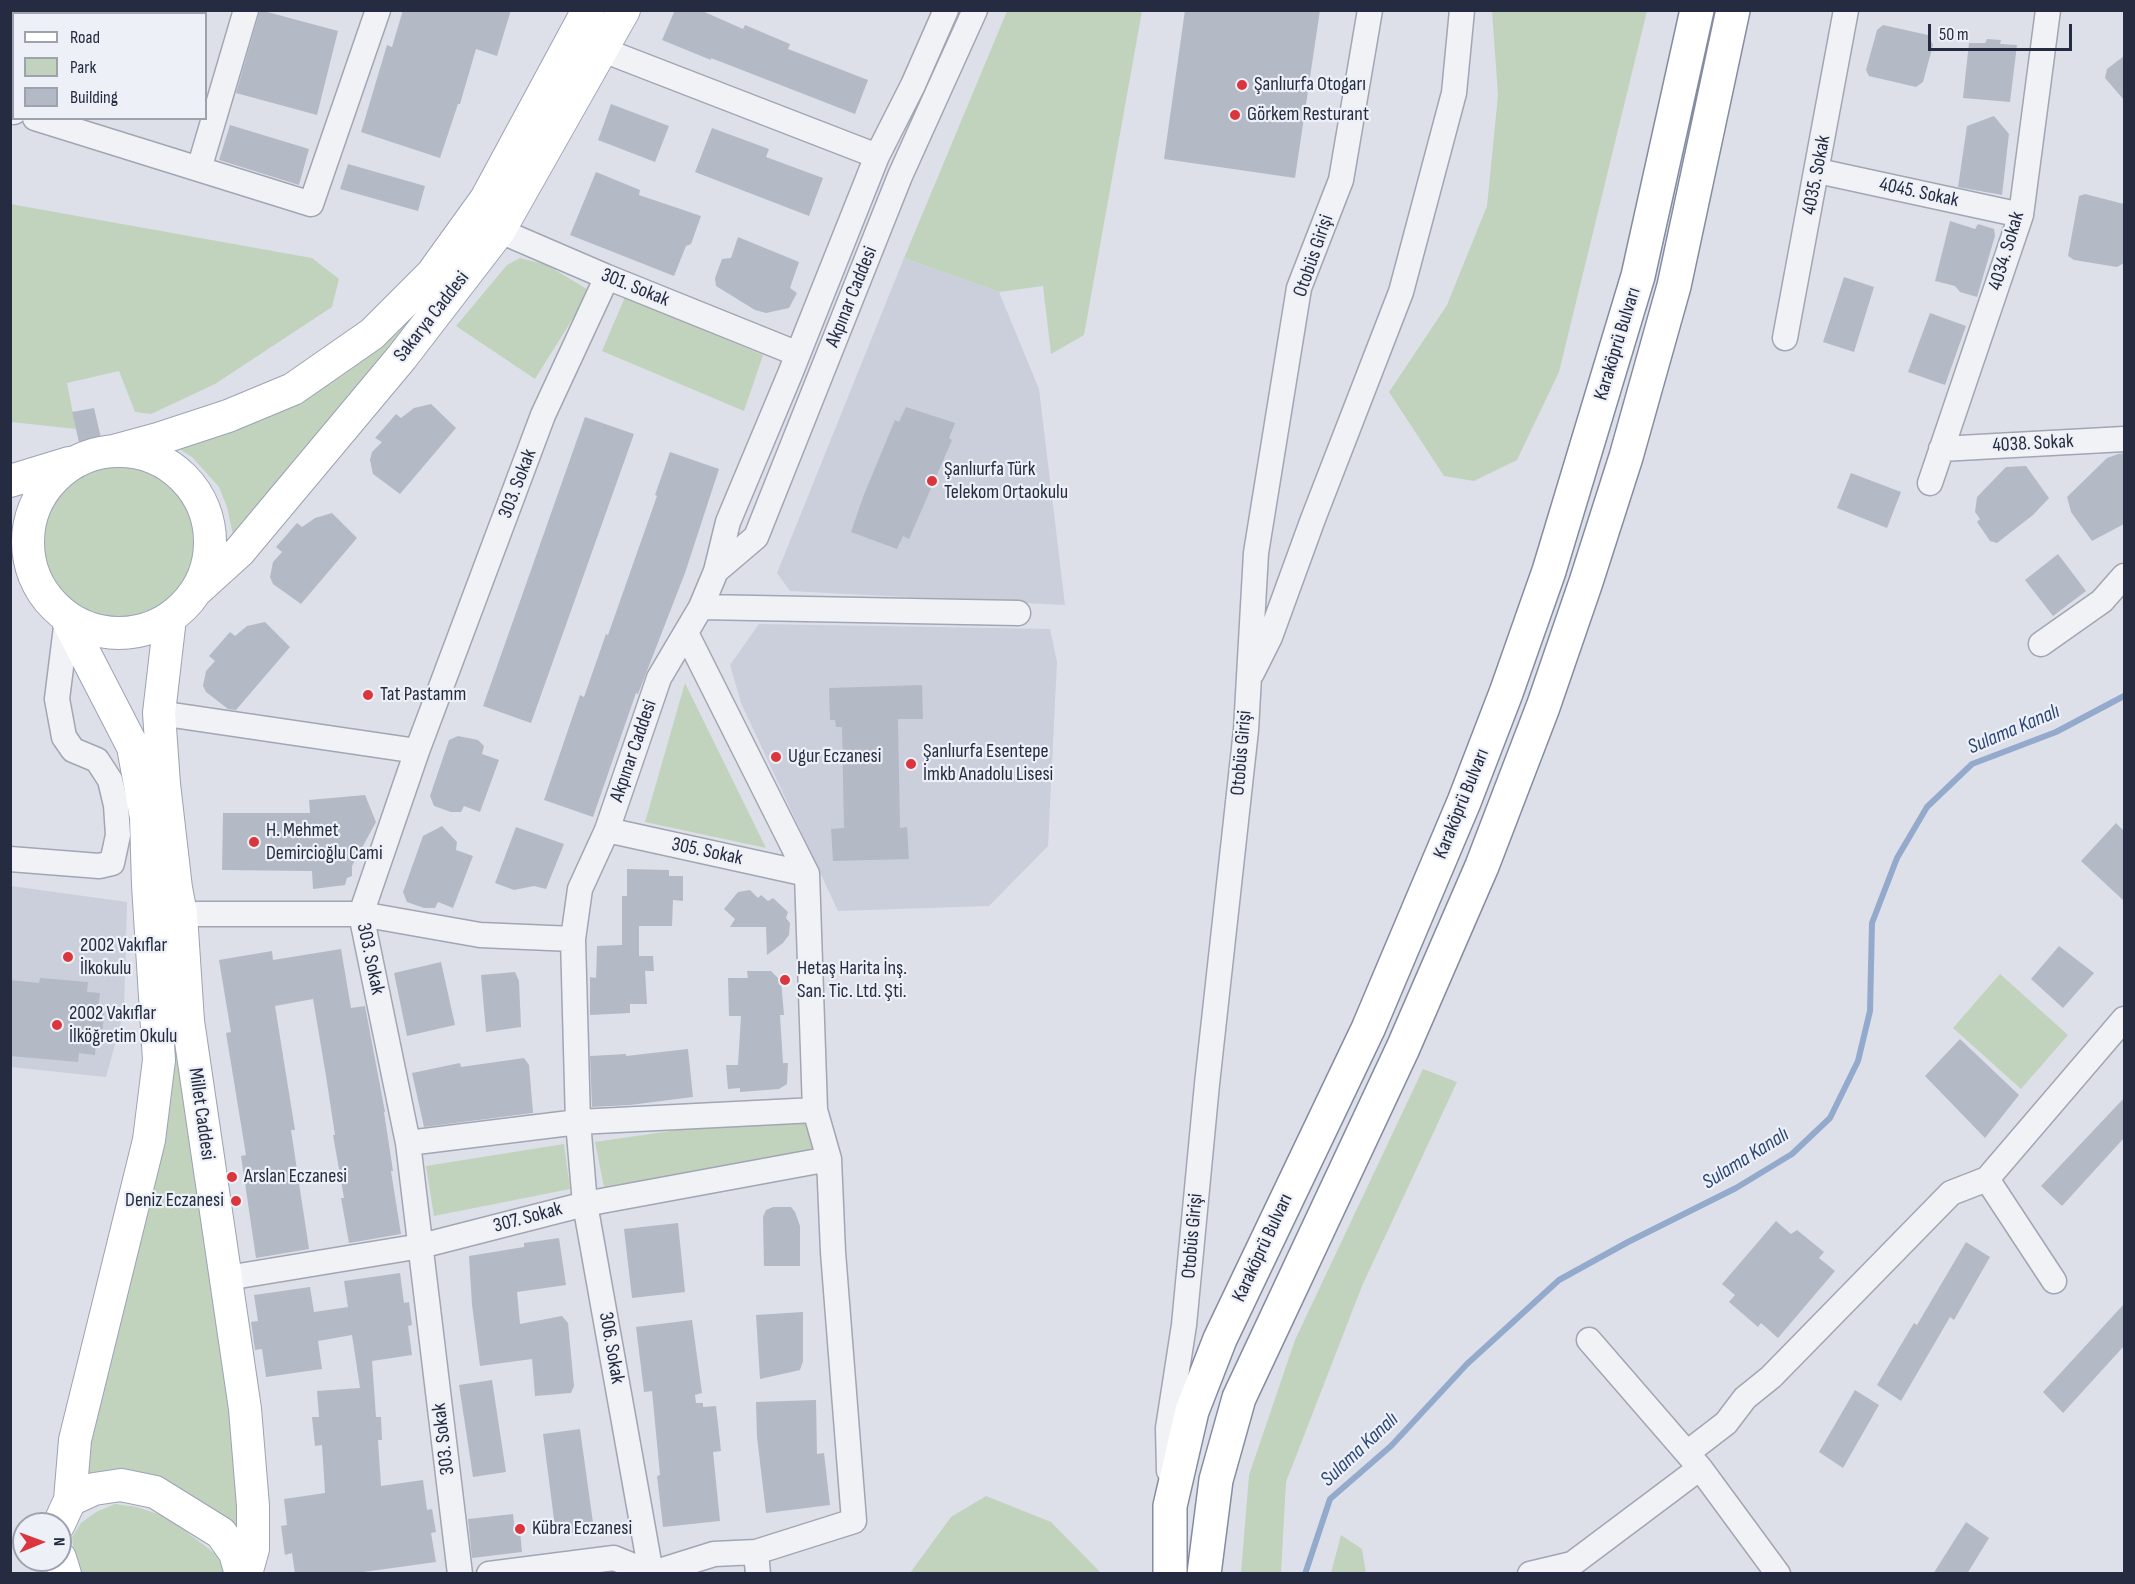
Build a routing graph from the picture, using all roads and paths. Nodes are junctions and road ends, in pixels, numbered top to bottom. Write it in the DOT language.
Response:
graph roads {
  1 [pos="246,10"];
  2 [pos="378,10"];
  3 [pos="588,10"];
  4 [pos="624,10"];
  5 [pos="946,10"];
  6 [pos="975,10"];
  7 [pos="1370,10"];
  8 [pos="1462,10"];
  9 [pos="1690,10"];
  10 [pos="1697,10"];
  11 [pos="1733,10"];
  12 [pos="1740,10"];
  13 [pos="1846,10"];
  14 [pos="2048,10"];
  15 [pos="603,50"];
  16 [pos="1686,68"];
  17 [pos="1719,79"];
  18 [pos="41,120"];
  19 [pos="877,156"];
  20 [pos="199,169"];
  21 [pos="1818,171"];
  22 [pos="2021,215"];
  23 [pos="486,225"];
  24 [pos="606,277"];
  25 [pos="1785,338"];
  26 [pos="798,354"];
  27 [pos="2124,439"];
  28 [pos="1941,449"];
  29 [pos="114,451"];
  30 [pos="76,461"];
  31 [pos="10,481"];
  32 [pos="1930,483"];
  33 [pos="716,571"];
  34 [pos="10,574"];
  35 [pos="2124,576"];
  36 [pos="196,591"];
  37 [pos="701,606"];
  38 [pos="57,609"];
  39 [pos="1018,614"];
  40 [pos="170,618"];
  41 [pos="686,633"];
  42 [pos="2041,644"];
  43 [pos="1248,680"];
  44 [pos="159,713"];
  45 [pos="417,751"];
  46 [pos="607,830"];
  47 [pos="10,859"];
  48 [pos="807,874"];
  49 [pos="166,914"];
  50 [pos="361,914"];
  51 [pos="573,939"];
  52 [pos="2124,1019"];
  53 [pos="815,1110"];
  54 [pos="578,1122"];
  55 [pos="408,1143"];
  56 [pos="829,1159"];
  57 [pos="1987,1179"];
  58 [pos="585,1204"];
  59 [pos="422,1246"];
  60 [pos="227,1278"];
  61 [pos="2054,1281"];
  62 [pos="1589,1340"];
  63 [pos="1694,1461"];
  64 [pos="1170,1506"];
  65 [pos="64,1512"];
  66 [pos="757,1563"];
  67 [pos="716,1564"];
  68 [pos="1575,1569"];
  69 [pos="651,1573"];
  70 [pos="240,1574"];
  71 [pos="246,1574"];
  72 [pos="460,1574"];
  73 [pos="489,1574"];
  74 [pos="1170,1574"];
  75 [pos="1204,1574"];
  76 [pos="1530,1574"];
  77 [pos="1778,1574"];
  1 -- 20 [label="street"];
  2 -- 20 [label="street"];
  3 -- 23 [label="main road, Sakarya Caddesi"];
  4 -- 15 [label="main road, Sakarya Caddesi"];
  5 -- 19 [label="street, Akpınar Caddesi"];
  6 -- 33 [label="street, Akpınar Caddesi"];
  7 -- 43 [label="street, Otobüs Girişi"];
  8 -- 43 [label="street"];
  9 -- 16 [label="highway"];
  10 -- 16 [label="highway, Karaköprü Bulvarı"];
  11 -- 17 [label="highway, Karaköprü Bulvarı"];
  12 -- 17 [label="highway"];
  13 -- 21 [label="street, 4035. Sokak"];
  14 -- 22 [label="street, 4034. Sokak"];
  15 -- 19 [label="street"];
  15 -- 23 [label="main road, Sakarya Caddesi"];
  16 -- 64 [label="highway, Karaköprü Bulvarı"];
  17 -- 75 [label="highway, Karaköprü Bulvarı"];
  18 -- 20 [label="street"];
  19 -- 26 [label="street, Akpınar Caddesi"];
  21 -- 22 [label="street, 4045. Sokak"];
  21 -- 25 [label="street, 4035. Sokak"];
  22 -- 28 [label="street, 4034. Sokak"];
  23 -- 24 [label="street, 301. Sokak"];
  23 -- 29 [label="main road, Sakarya Caddesi"];
  23 -- 36 [label="main road, Sakarya Caddesi"];
  24 -- 26 [label="street, 301. Sokak"];
  24 -- 45 [label="street, 303. Sokak"];
  26 -- 33 [label="street, Akpınar Caddesi"];
  27 -- 28 [label="street, 4038. Sokak"];
  28 -- 32 [label="street, 4034. Sokak"];
  29 -- 30 [label="main road"];
  29 -- 36 [label="main road"];
  30 -- 31 [label="main road"];
  30 -- 38 [label="main road"];
  33 -- 37 [label="street, Akpınar Caddesi"];
  34 -- 38 [label="main road"];
  35 -- 42 [label="street"];
  36 -- 40 [label="main road"];
  37 -- 39 [label="street"];
  37 -- 41 [label="street, Akpınar Caddesi"];
  38 -- 40 [label="main road"];
  38 -- 47 [label="street"];
  38 -- 49 [label="main road, Millet Caddesi"];
  40 -- 44 [label="main road, Millet Caddesi"];
  41 -- 46 [label="street, Akpınar Caddesi"];
  41 -- 48 [label="street"];
  43 -- 64 [label="street, Otobüs Girişi"];
  44 -- 45 [label="street"];
  44 -- 49 [label="main road, Millet Caddesi"];
  45 -- 50 [label="street, 303. Sokak"];
  46 -- 48 [label="street, 305. Sokak"];
  46 -- 51 [label="street, Akpınar Caddesi"];
  48 -- 53 [label="street"];
  49 -- 50 [label="street"];
  49 -- 60 [label="main road, Millet Caddesi"];
  49 -- 65 [label="main road, Millet Caddesi"];
  50 -- 51 [label="street"];
  50 -- 55 [label="street, 303. Sokak"];
  51 -- 54 [label="street, 306. Sokak"];
  52 -- 57 [label="street"];
  53 -- 54 [label="street"];
  53 -- 56 [label="street"];
  54 -- 55 [label="street"];
  54 -- 58 [label="street, 306. Sokak"];
  55 -- 59 [label="street, 303. Sokak"];
  56 -- 58 [label="street, 307. Sokak"];
  56 -- 66 [label="street"];
  57 -- 61 [label="street"];
  57 -- 63 [label="street"];
  58 -- 59 [label="street, 307. Sokak"];
  58 -- 69 [label="street, 306. Sokak"];
  59 -- 60 [label="street, 307. Sokak"];
  59 -- 72 [label="street, 303. Sokak"];
  60 -- 71 [label="main road, Millet Caddesi"];
  62 -- 63 [label="street"];
  63 -- 68 [label="street"];
  63 -- 77 [label="street"];
  64 -- 74 [label="highway, Karaköprü Bulvarı"];
  65 -- 70 [label="main road"];
  66 -- 67 [label="street"];
  67 -- 69 [label="street"];
  68 -- 76 [label="street"];
  69 -- 73 [label="street"];
}
